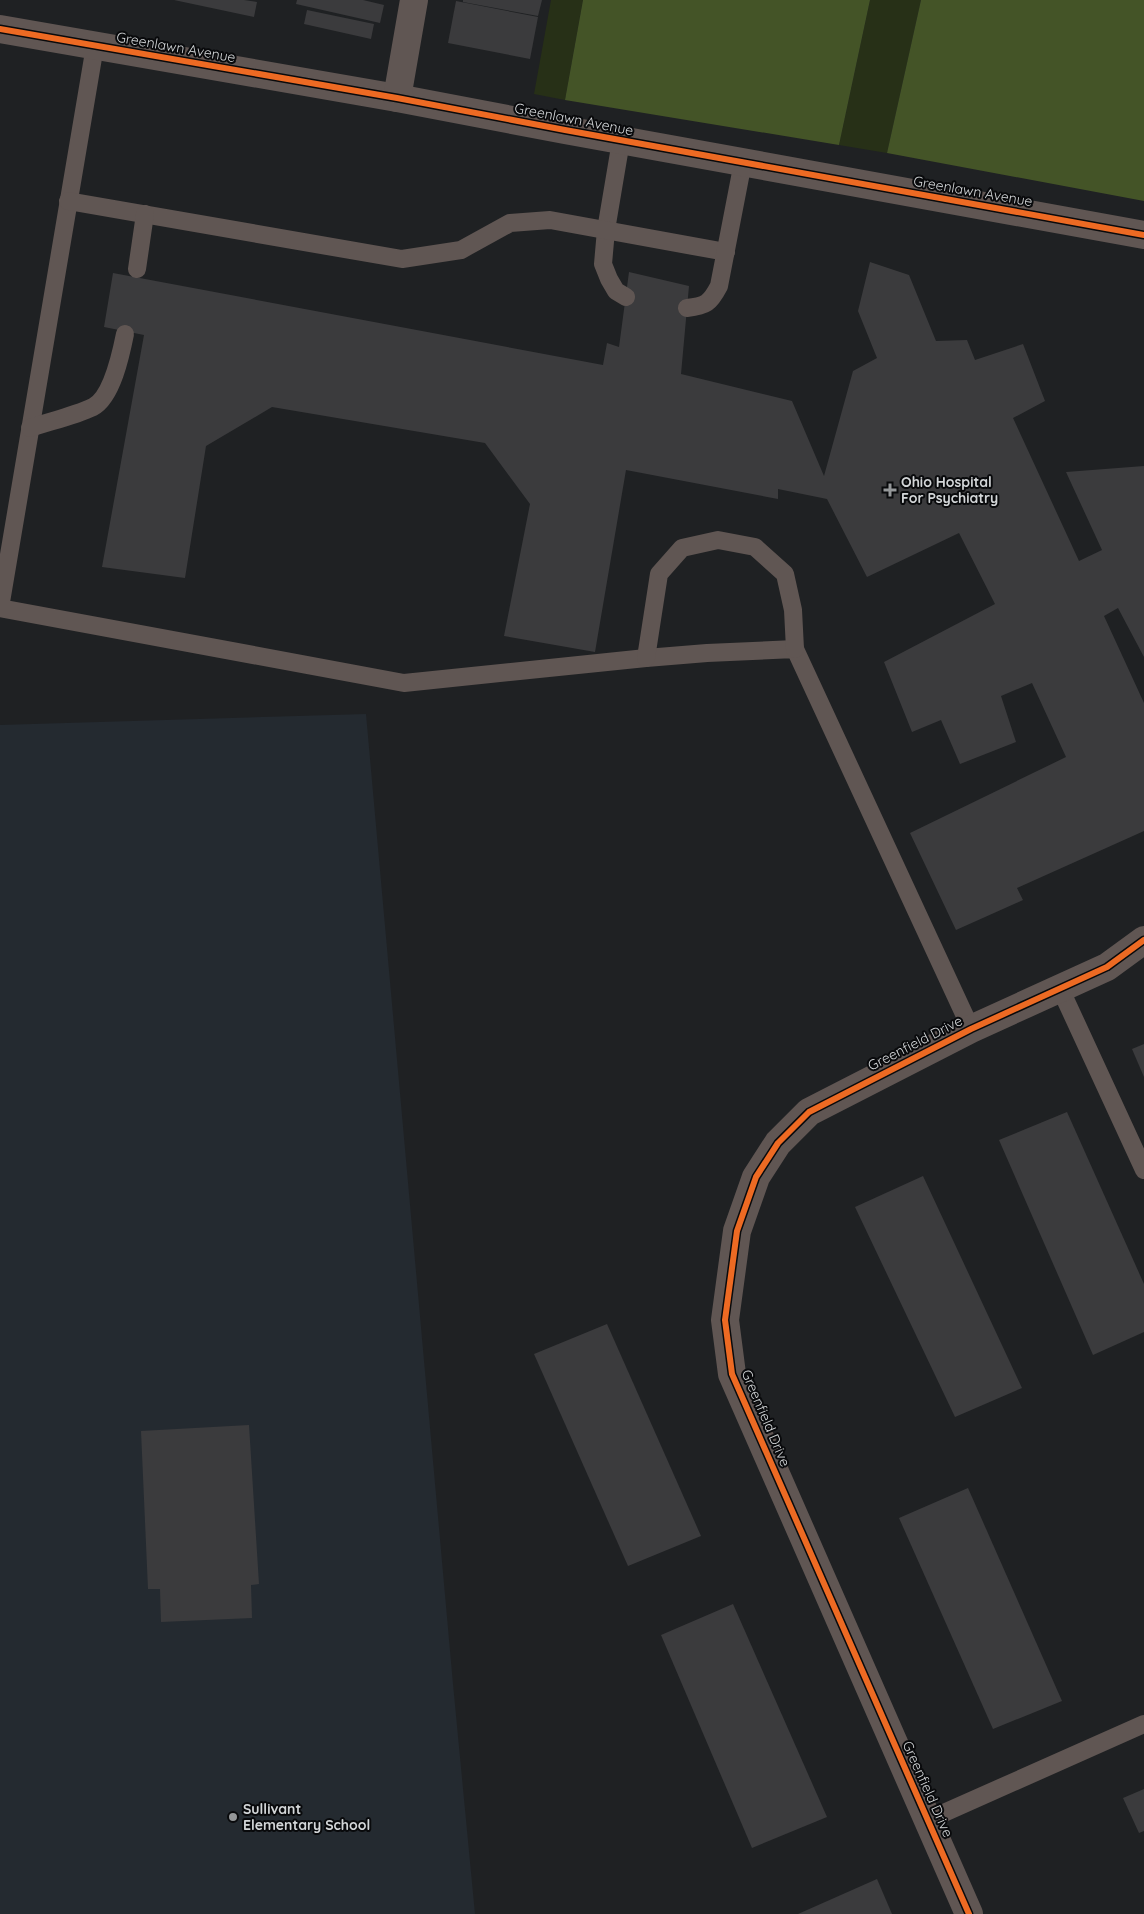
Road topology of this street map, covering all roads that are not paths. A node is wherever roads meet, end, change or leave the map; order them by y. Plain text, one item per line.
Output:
1 (414, 0) edge
2 (0, 29) edge
3 (95, 46) junction
4 (398, 98) junction
5 (621, 140) junction
6 (743, 162) junction
7 (68, 201) junction
8 (145, 214) junction
9 (606, 230) junction
10 (1144, 234) edge
11 (726, 252) junction
12 (137, 269) dead end
13 (626, 297) dead end
14 (687, 308) dead end
15 (125, 334) dead end
16 (30, 428) junction
17 (795, 650) junction
18 (646, 658) junction
19 (1144, 940) edge
20 (1060, 988) junction
21 (971, 1029) junction
22 (1144, 1170) edge
23 (1144, 1724) edge
24 (928, 1820) junction
25 (969, 1914) edge

1 - 4 street
2 - 3 street, Greenlawn Avenue
3 - 4 street, Greenlawn Avenue
3 - 7 lane
4 - 5 street, Greenlawn Avenue
5 - 6 street, Greenlawn Avenue
5 - 9 lane
6 - 10 street, Greenlawn Avenue
6 - 11 lane
7 - 8 lane
7 - 16 lane
8 - 9 lane
8 - 12 lane
9 - 11 lane
9 - 13 lane
11 - 14 lane
15 - 16 lane
16 - 18 lane
17 - 18 lane
17 - 18 lane
17 - 21 lane
19 - 20 street, Greenfield Drive
20 - 21 street, Greenfield Drive
20 - 22 lane
21 - 24 street, Greenfield Drive
23 - 24 lane
24 - 25 street, Greenfield Drive

